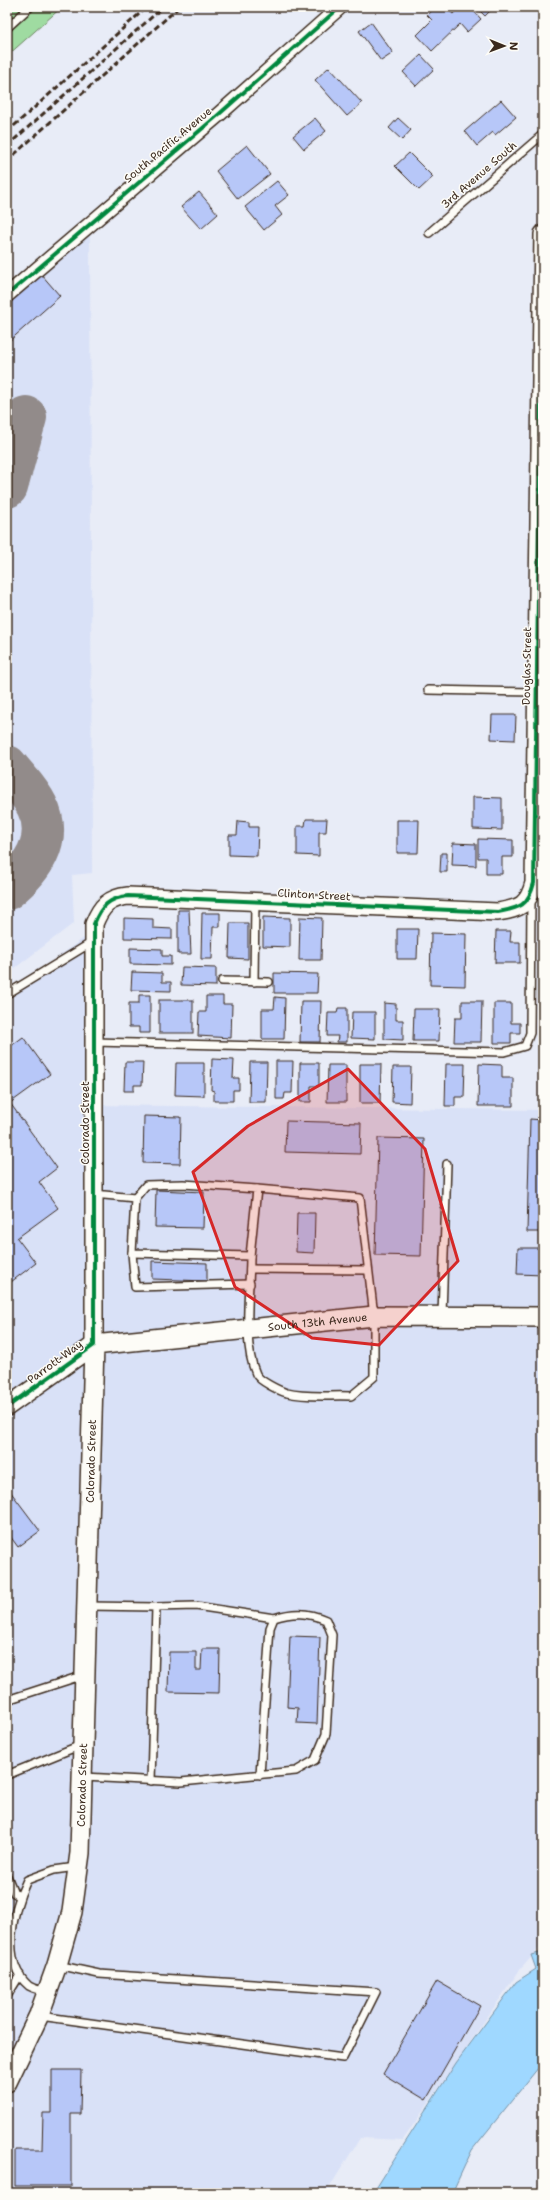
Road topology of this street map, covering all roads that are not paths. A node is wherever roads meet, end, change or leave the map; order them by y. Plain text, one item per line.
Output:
1 (30, 7) edge
2 (340, 7) edge
3 (7, 28) edge
4 (543, 134) edge
5 (429, 233) dead end
6 (543, 234) edge
7 (7, 295) edge
8 (428, 690) dead end
9 (535, 692) junction
10 (527, 900) junction
11 (255, 901) junction
12 (104, 905) joint
13 (94, 940) junction
14 (222, 981) dead end
15 (254, 982) junction
16 (269, 982) dead end
17 (7, 994) edge
18 (94, 1042) junction
19 (448, 1164) dead end
20 (257, 1189) junction
21 (94, 1194) junction
22 (135, 1198) junction
23 (132, 1253) junction
24 (250, 1256) junction
25 (250, 1269) junction
26 (368, 1270) junction
27 (250, 1284) junction
28 (374, 1316) junction
29 (442, 1316) junction
30 (543, 1316) edge
31 (249, 1329) junction
32 (94, 1345) junction
33 (7, 1407) edge
34 (88, 1606) junction
35 (156, 1607) junction
36 (274, 1618) junction
37 (86, 1674) junction
38 (7, 1700) edge
39 (84, 1744) junction
40 (7, 1775) edge
41 (260, 1775) junction
42 (84, 1777) junction
43 (151, 1781) junction
44 (79, 1866) junction
45 (7, 1876) edge
46 (19, 1896) junction
47 (57, 1965) junction
48 (20, 1975) junction
49 (47, 1992) junction
50 (7, 1996) edge
51 (39, 2016) junction
52 (7, 2082) edge

1 - 3 lane
2 - 7 street, South Pacific Avenue
4 - 5 lane, 3rd Avenue South
6 - 9 street, Douglas Street
8 - 9 lane
9 - 10 street, Douglas Street
10 - 11 street, Clinton Street
10 - 18 lane
11 - 12 street, Clinton Street
11 - 15 lane
12 - 13 street, Colorado Street
13 - 17 lane
13 - 18 street, Colorado Street
14 - 15 lane
15 - 16 lane
18 - 21 street, Colorado Street
19 - 29 lane
20 - 22 lane
20 - 24 lane
20 - 26 lane
21 - 22 lane
21 - 32 street, Colorado Street
22 - 23 lane
23 - 24 lane
23 - 27 lane
24 - 25 lane
25 - 26 lane
25 - 27 lane
26 - 28 lane
27 - 31 lane
28 - 29 main road, South 13th Avenue
28 - 31 main road, South 13th Avenue
28 - 31 lane
29 - 30 main road, South 13th Avenue
31 - 32 main road, South 13th Avenue
32 - 33 street, Parrott Way
32 - 34 main road, Colorado Street
34 - 35 lane
34 - 37 main road, Colorado Street
35 - 36 lane
35 - 43 lane
36 - 41 lane
36 - 41 lane
37 - 38 lane
37 - 39 main road, Colorado Street
39 - 40 lane
39 - 42 main road, Colorado Street
41 - 43 lane
42 - 43 lane
42 - 44 main road, Colorado Street
44 - 46 lane
44 - 47 main road, Colorado Street
45 - 46 lane
46 - 48 lane
47 - 49 main road, Colorado Street
47 - 51 lane
48 - 49 lane
48 - 50 lane
49 - 51 main road, Colorado Street
51 - 52 main road, Colorado Street

